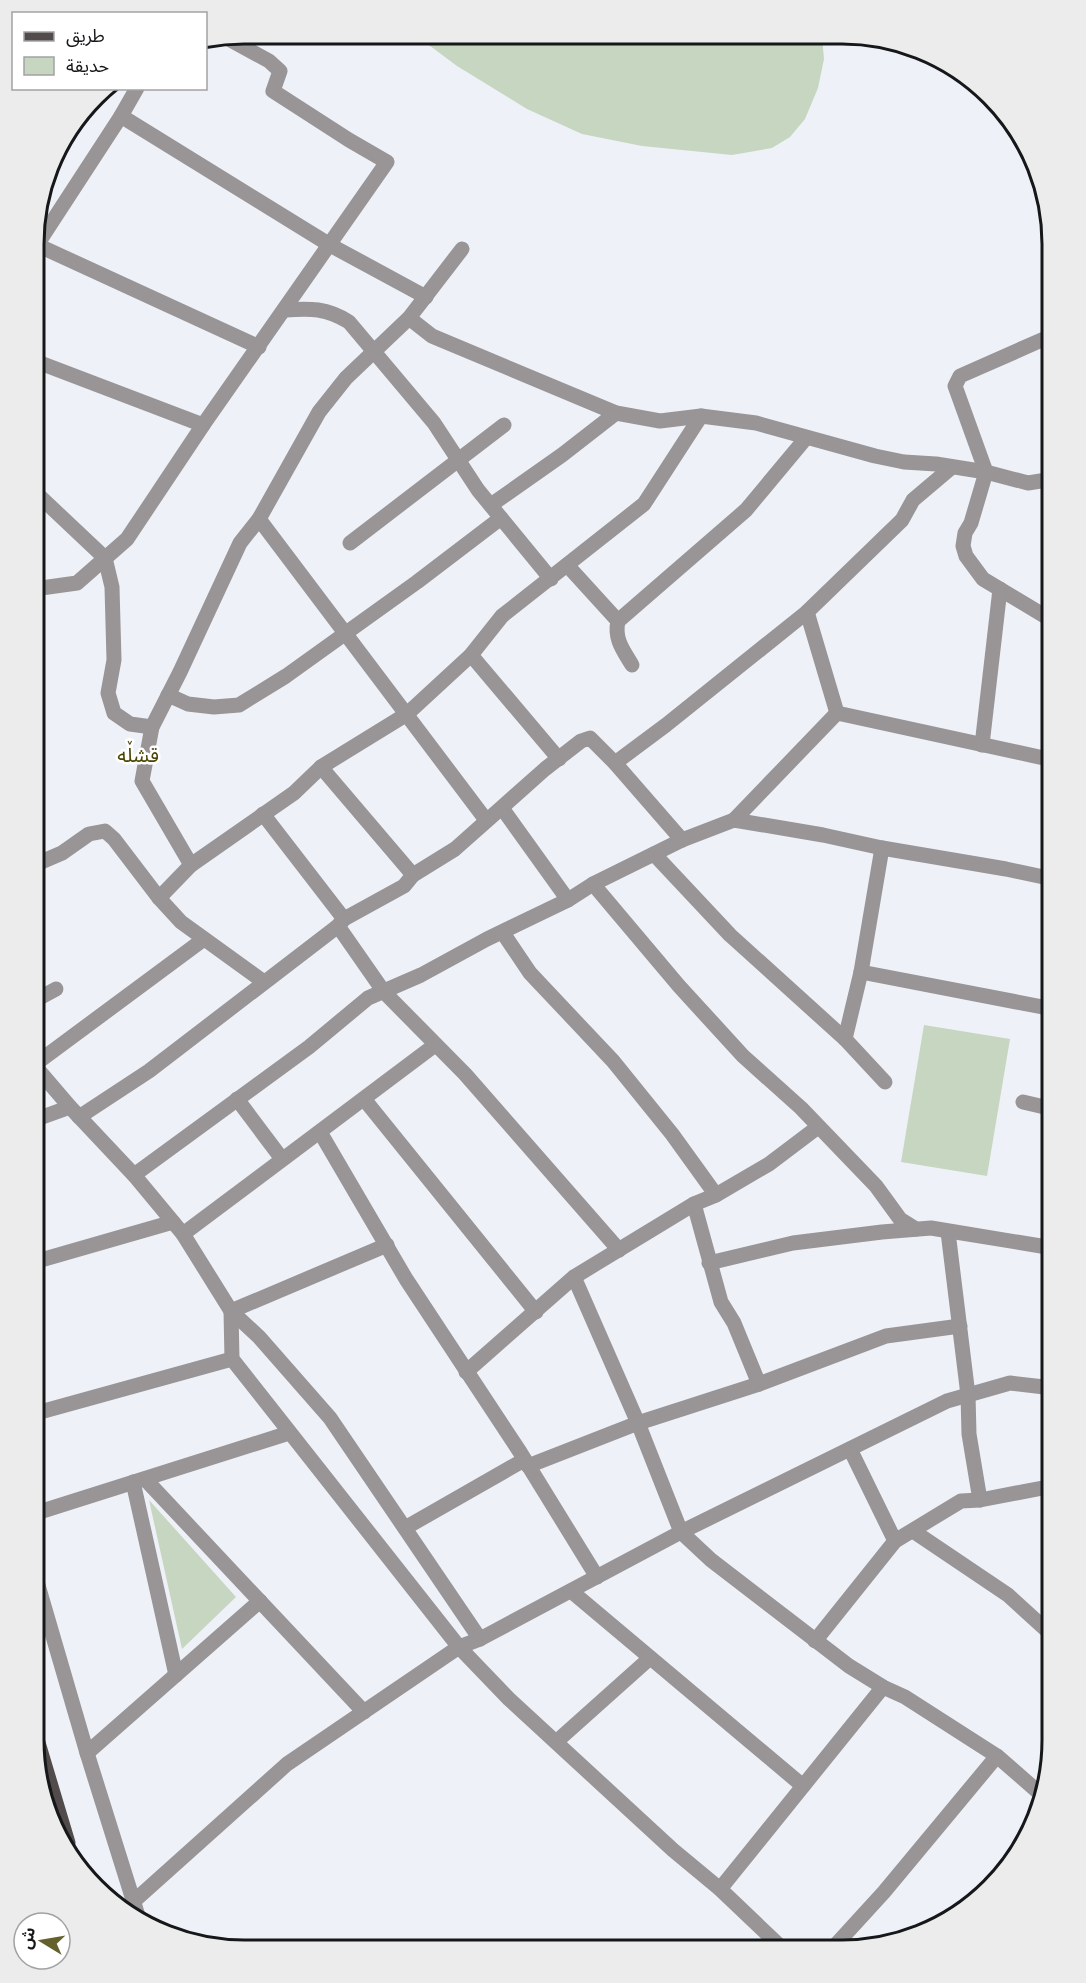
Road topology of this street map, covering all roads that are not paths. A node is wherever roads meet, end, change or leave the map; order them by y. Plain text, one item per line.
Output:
1 (238, 44) edge
2 (136, 90) edge
3 (121, 116) junction
4 (44, 232) edge
5 (330, 245) junction
6 (462, 249) dead end
7 (44, 250) edge
8 (426, 297) junction
9 (285, 310) junction
10 (409, 318) junction
11 (1042, 340) edge
12 (259, 346) junction
13 (374, 351) junction
14 (44, 364) edge
15 (616, 413) junction
16 (701, 416) junction
17 (204, 425) junction
18 (504, 425) dead end
19 (806, 438) junction
20 (459, 460) junction
21 (952, 467) junction
22 (986, 472) junction
23 (1042, 481) edge
24 (44, 500) edge
25 (491, 506) junction
26 (501, 518) junction
27 (259, 519) junction
28 (350, 543) dead end
29 (105, 558) junction
30 (567, 565) junction
31 (551, 579) junction
32 (44, 588) edge
33 (1000, 589) junction
34 (807, 612) junction
35 (1042, 614) edge
36 (618, 621) junction
37 (343, 633) junction
38 (471, 655) junction
39 (632, 665) dead end
40 (168, 695) junction
41 (837, 713) junction
42 (407, 714) junction
43 (152, 727) junction
44 (982, 745) junction
45 (1042, 758) edge
46 (559, 759) junction
47 (615, 763) junction
48 (321, 767) junction
49 (502, 807) junction
50 (263, 814) junction
51 (486, 820) junction
52 (734, 820) junction
53 (682, 840) junction
54 (882, 848) junction
55 (654, 854) junction
56 (44, 861) edge
57 (191, 865) junction
58 (413, 875) junction
59 (1042, 877) edge
60 (593, 884) junction
61 (159, 898) junction
62 (568, 900) junction
63 (341, 923) junction
64 (503, 933) junction
65 (204, 939) junction
66 (861, 972) junction
67 (264, 982) junction
68 (56, 989) dead end
69 (384, 992) junction
70 (44, 996) edge
71 (1042, 1008) edge
72 (845, 1039) junction
73 (435, 1045) junction
74 (44, 1058) edge
75 (44, 1076) edge
76 (885, 1082) dead end
77 (237, 1099) junction
78 (364, 1099) junction
79 (1023, 1102) dead end
80 (1042, 1106) edge
81 (75, 1112) junction
82 (44, 1118) edge
83 (818, 1127) junction
84 (320, 1132) junction
85 (282, 1158) junction
86 (134, 1175) junction
87 (716, 1194) junction
88 (694, 1204) junction
89 (173, 1222) junction
90 (916, 1229) junction
91 (948, 1232) junction
92 (183, 1234) junction
93 (387, 1245) junction
94 (1042, 1246) edge
95 (619, 1250) junction
96 (44, 1259) edge
97 (709, 1263) junction
98 (574, 1277) junction
99 (231, 1311) junction
100 (536, 1312) junction
101 (960, 1326) junction
102 (231, 1359) junction
103 (466, 1372) junction
104 (759, 1384) junction
105 (1042, 1387) edge
106 (968, 1395) junction
107 (44, 1411) edge
108 (638, 1423) junction
109 (289, 1433) junction
110 (850, 1449) junction
111 (526, 1463) junction
112 (139, 1480) junction
113 (1042, 1488) edge
114 (980, 1500) junction
115 (44, 1510) edge
116 (405, 1528) junction
117 (913, 1531) junction
118 (681, 1532) junction
119 (895, 1541) junction
120 (597, 1577) junction
121 (571, 1591) junction
122 (260, 1601) junction
123 (44, 1606) edge
124 (1042, 1626) edge
125 (480, 1639) junction
126 (815, 1641) junction
127 (459, 1647) junction
128 (650, 1658) junction
129 (176, 1675) junction
130 (883, 1687) junction
131 (364, 1712) junction
132 (556, 1743) junction
133 (87, 1754) junction
134 (997, 1756) junction
135 (46, 1768) edge
136 (803, 1786) junction
137 (1036, 1790) edge
138 (62, 1824) edge
139 (720, 1889) junction
140 (134, 1902) junction
141 (136, 1908) edge
142 (774, 1940) edge
143 (839, 1940) edge

1 - 5 street
2 - 3 street
3 - 4 street
3 - 5 street
5 - 8 street
5 - 9 street
6 - 8 street
7 - 12 street
8 - 10 street
9 - 12 street
9 - 13 street
10 - 13 street
10 - 15 street
11 - 22 street
12 - 17 street
13 - 20 street
13 - 27 street
14 - 17 street
15 - 16 street
15 - 25 street
16 - 19 street
16 - 30 street
17 - 29 street
18 - 20 street
19 - 21 street
19 - 36 street
20 - 25 street
20 - 28 street
21 - 22 street
21 - 34 street
22 - 23 street
22 - 33 street
24 - 29 street
25 - 26 street
26 - 31 street
26 - 37 street
27 - 37 street
27 - 40 street
29 - 32 street
29 - 43 street
30 - 31 street
30 - 36 street
31 - 38 street
33 - 35 street
33 - 44 street
34 - 41 street
34 - 47 street
36 - 39 street
37 - 40 street
37 - 42 street
38 - 42 street
38 - 46 street
40 - 43 street
41 - 44 street
41 - 52 street
42 - 48 street
42 - 51 street
43 - 57 street
44 - 45 street
46 - 47 street
46 - 49 street
47 - 53 street
48 - 50 street
48 - 58 street
49 - 51 street
49 - 62 street
50 - 57 street
50 - 63 street
51 - 58 street
52 - 53 street
52 - 54 street
53 - 55 street
54 - 59 street
54 - 66 street
55 - 60 street
55 - 72 street
56 - 61 street
57 - 61 street
58 - 63 street
60 - 62 street
60 - 83 street
61 - 65 street
62 - 64 street
63 - 67 street
63 - 69 street
64 - 69 street
64 - 87 street
65 - 67 street
65 - 74 street
66 - 71 street
66 - 72 street
67 - 81 street
68 - 70 street
69 - 73 street
69 - 77 street
72 - 76 street
73 - 78 street
73 - 95 street
75 - 81 street
77 - 85 street
77 - 86 street
78 - 84 street
78 - 100 street
79 - 80 street
81 - 82 street
81 - 86 street
83 - 87 street
83 - 90 street
84 - 85 street
84 - 93 street
85 - 92 street
86 - 89 street
87 - 88 street
88 - 95 street
88 - 97 street
89 - 92 street
89 - 96 street
90 - 91 street
90 - 97 street
91 - 94 street
91 - 101 street
92 - 99 street
93 - 99 street
93 - 103 street
95 - 98 street
97 - 104 street
98 - 100 street
98 - 108 street
99 - 102 street
99 - 116 street
100 - 103 street
101 - 104 street
101 - 106 street
102 - 107 street
102 - 109 street
103 - 111 street
104 - 108 street
105 - 106 street
106 - 110 street
106 - 114 street
108 - 111 street
108 - 118 street
109 - 112 street
109 - 127 street
110 - 118 street
110 - 119 street
111 - 116 street
111 - 120 street
112 - 115 street
112 - 122 street
112 - 129 street
113 - 114 street
114 - 117 street
116 - 125 street
117 - 119 street
117 - 124 street
118 - 120 street
118 - 126 street
119 - 126 street
120 - 121 street
121 - 125 street
121 - 128 street
122 - 129 street
122 - 131 street
123 - 133 street
125 - 127 street
126 - 130 street
127 - 131 street
127 - 132 street
128 - 132 street
128 - 136 street
129 - 133 street
130 - 134 street
130 - 136 street
131 - 140 street
132 - 139 street
133 - 140 street
134 - 137 street
134 - 143 street
135 - 138 main road
136 - 139 street
139 - 142 street
140 - 141 street

